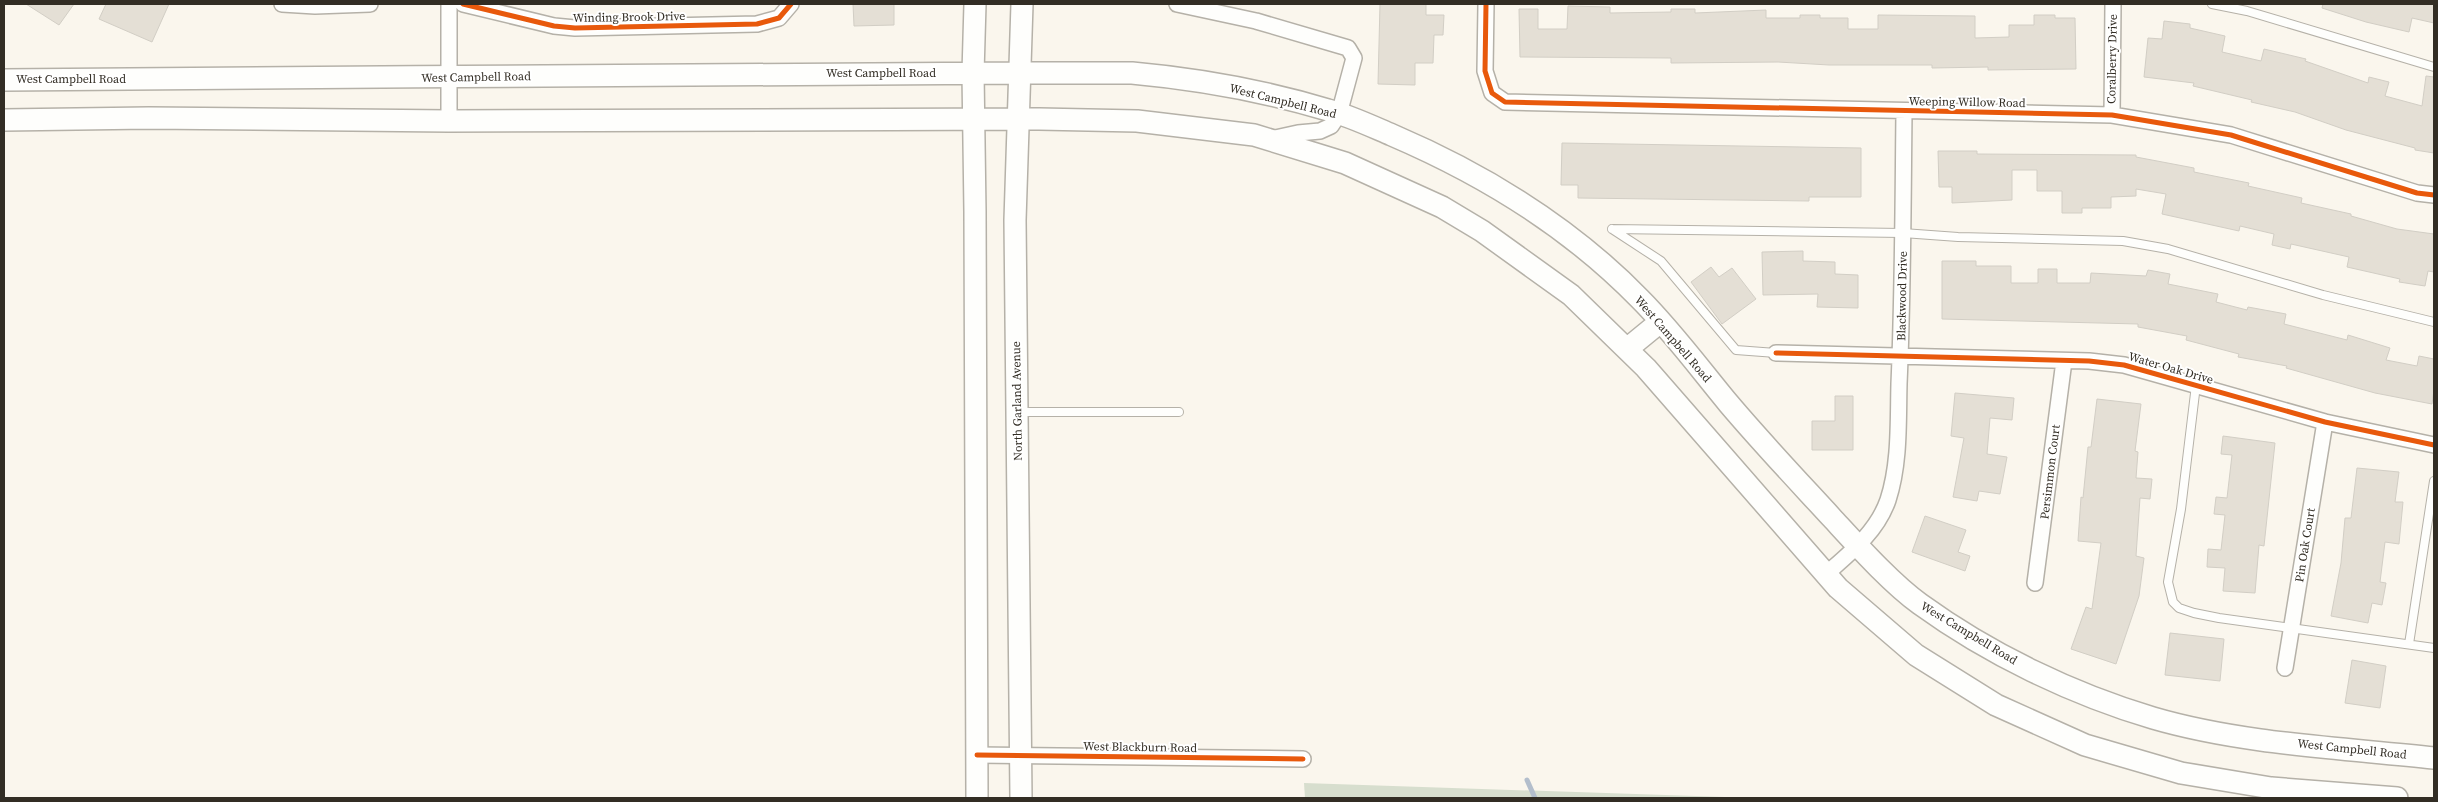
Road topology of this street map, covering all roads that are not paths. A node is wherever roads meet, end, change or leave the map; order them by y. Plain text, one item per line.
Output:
1 (282, 4) edge
2 (370, 4) edge
3 (449, 4) edge
4 (463, 4) edge
5 (792, 4) edge
6 (975, 4) edge
7 (1022, 4) edge
8 (1177, 4) edge
9 (1486, 4) edge
10 (2113, 4) edge
11 (2212, 4) edge
12 (2434, 67) edge
13 (973, 73) junction
14 (1019, 73) junction
15 (449, 77) junction
16 (4, 80) edge
17 (1904, 112) junction
18 (1339, 114) junction
19 (2112, 115) junction
20 (973, 119) junction
21 (1018, 119) junction
22 (4, 120) edge
23 (450, 121) junction
24 (1270, 140) junction
25 (2434, 195) edge
26 (1903, 233) junction
27 (1660, 322) junction
28 (2434, 322) edge
29 (1627, 349) junction
30 (1776, 354) joint
31 (1901, 358) junction
32 (2064, 362) junction
33 (2196, 385) junction
34 (1017, 412) junction
35 (1179, 412) dead end
36 (2325, 422) junction
37 (2434, 445) edge
38 (2434, 481) edge
39 (1858, 546) junction
40 (1825, 574) junction
41 (2035, 583) dead end
42 (2292, 628) junction
43 (2409, 644) junction
44 (2434, 648) edge
45 (2285, 668) dead end
46 (977, 755) junction
47 (1021, 755) junction
48 (2434, 758) edge
49 (1303, 759) dead end
50 (977, 798) edge
51 (1022, 798) edge
52 (2397, 798) edge

1 - 2 street
3 - 15 street
4 - 5 street, Winding Brook Drive
6 - 13 main road
7 - 14 main road, North Garland Avenue
8 - 18 street
9 - 17 street, Weeping Willow Road
10 - 19 street, Coralberry Drive
11 - 12 lane
13 - 14 main road, West Campbell Road
13 - 15 main road, West Campbell Road
13 - 20 main road
14 - 18 main road, West Campbell Road
14 - 21 main road, North Garland Avenue
15 - 16 main road, West Campbell Road
15 - 23 street
17 - 19 street, Weeping Willow Road
17 - 26 street, Blackwood Drive
18 - 24 street
18 - 27 main road, West Campbell Road
19 - 25 street, Weeping Willow Road
20 - 21 main road
20 - 23 main road
20 - 46 main road
21 - 24 main road
21 - 34 main road, North Garland Avenue
22 - 23 main road
24 - 29 main road
26 - 28 lane
26 - 30 lane
26 - 31 street, Blackwood Drive
27 - 29 main road
27 - 39 main road, West Campbell Road
29 - 40 main road
30 - 31 street, Water Oak Drive
31 - 32 street, Water Oak Drive
31 - 39 street, Blackwood Drive
32 - 33 street, Water Oak Drive
32 - 41 street, Persimmon Court
33 - 36 street, Water Oak Drive
33 - 42 lane
34 - 35 lane
34 - 47 main road, North Garland Avenue
36 - 37 street, Water Oak Drive
36 - 42 street, Pin Oak Court
38 - 43 lane
39 - 40 street, Blackwood Drive
39 - 48 main road, West Campbell Road
40 - 52 main road
42 - 43 lane
42 - 45 street, Pin Oak Court
43 - 44 lane
46 - 47 street, West Blackburn Road
46 - 50 main road
47 - 49 street, West Blackburn Road
47 - 51 main road, North Garland Avenue

